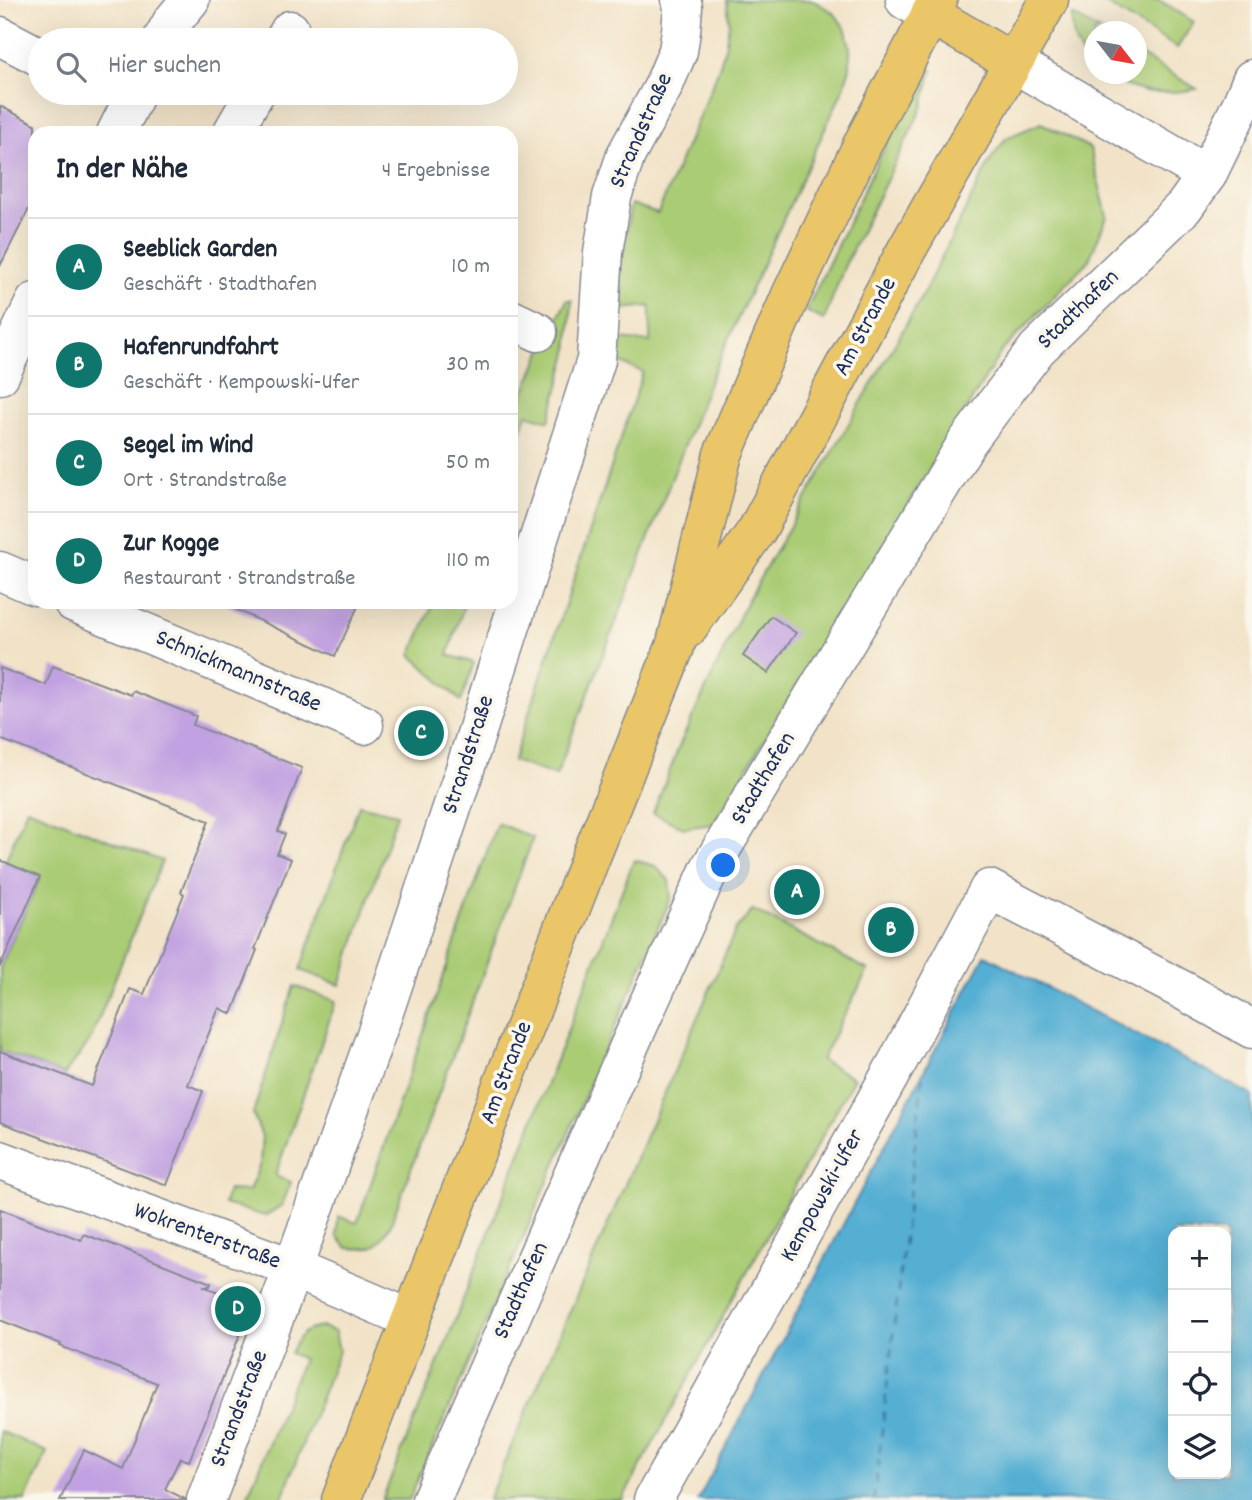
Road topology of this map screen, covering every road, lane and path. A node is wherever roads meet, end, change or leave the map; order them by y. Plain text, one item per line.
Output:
1 (190, 0) edge
2 (681, 0) edge
3 (1049, 0) edge
4 (925, 4) edge
5 (169, 28) edge
6 (0, 36) edge
7 (28, 51) edge
8 (1012, 62) junction
9 (1252, 79) edge
10 (248, 105) edge
11 (236, 126) edge
12 (1207, 175) junction
13 (28, 317) edge
14 (0, 375) edge
15 (0, 571) edge
16 (28, 583) edge
17 (518, 603) edge
18 (90, 609) edge
19 (516, 609) edge
20 (675, 647) junction
21 (364, 725) dead end
22 (1252, 1029) edge
23 (0, 1160) edge
24 (293, 1268) junction
25 (411, 1319) junction
26 (206, 1500) edge
27 (341, 1500) edge
28 (431, 1500) edge
29 (653, 1500) edge

1 - 5 street
2 - 17 street, Strandstraße
3 - 8 main road, Am Strande
4 - 8 main road
4 - 20 main road, Am Strande
6 - 7 street
8 - 12 street
8 - 20 main road, Am Strande
9 - 12 street, Stadthafen
10 - 11 street
12 - 28 street, Stadthafen
13 - 14 street
15 - 16 street
18 - 21 street, Schnickmannstraße
19 - 24 street, Strandstraße
20 - 25 main road, Am Strande
22 - 29 street, Kempowski-Ufer
23 - 24 street, Wokrenterstraße
24 - 25 street, Wokrenterstraße
24 - 26 street, Strandstraße
25 - 27 main road, Am Strande

